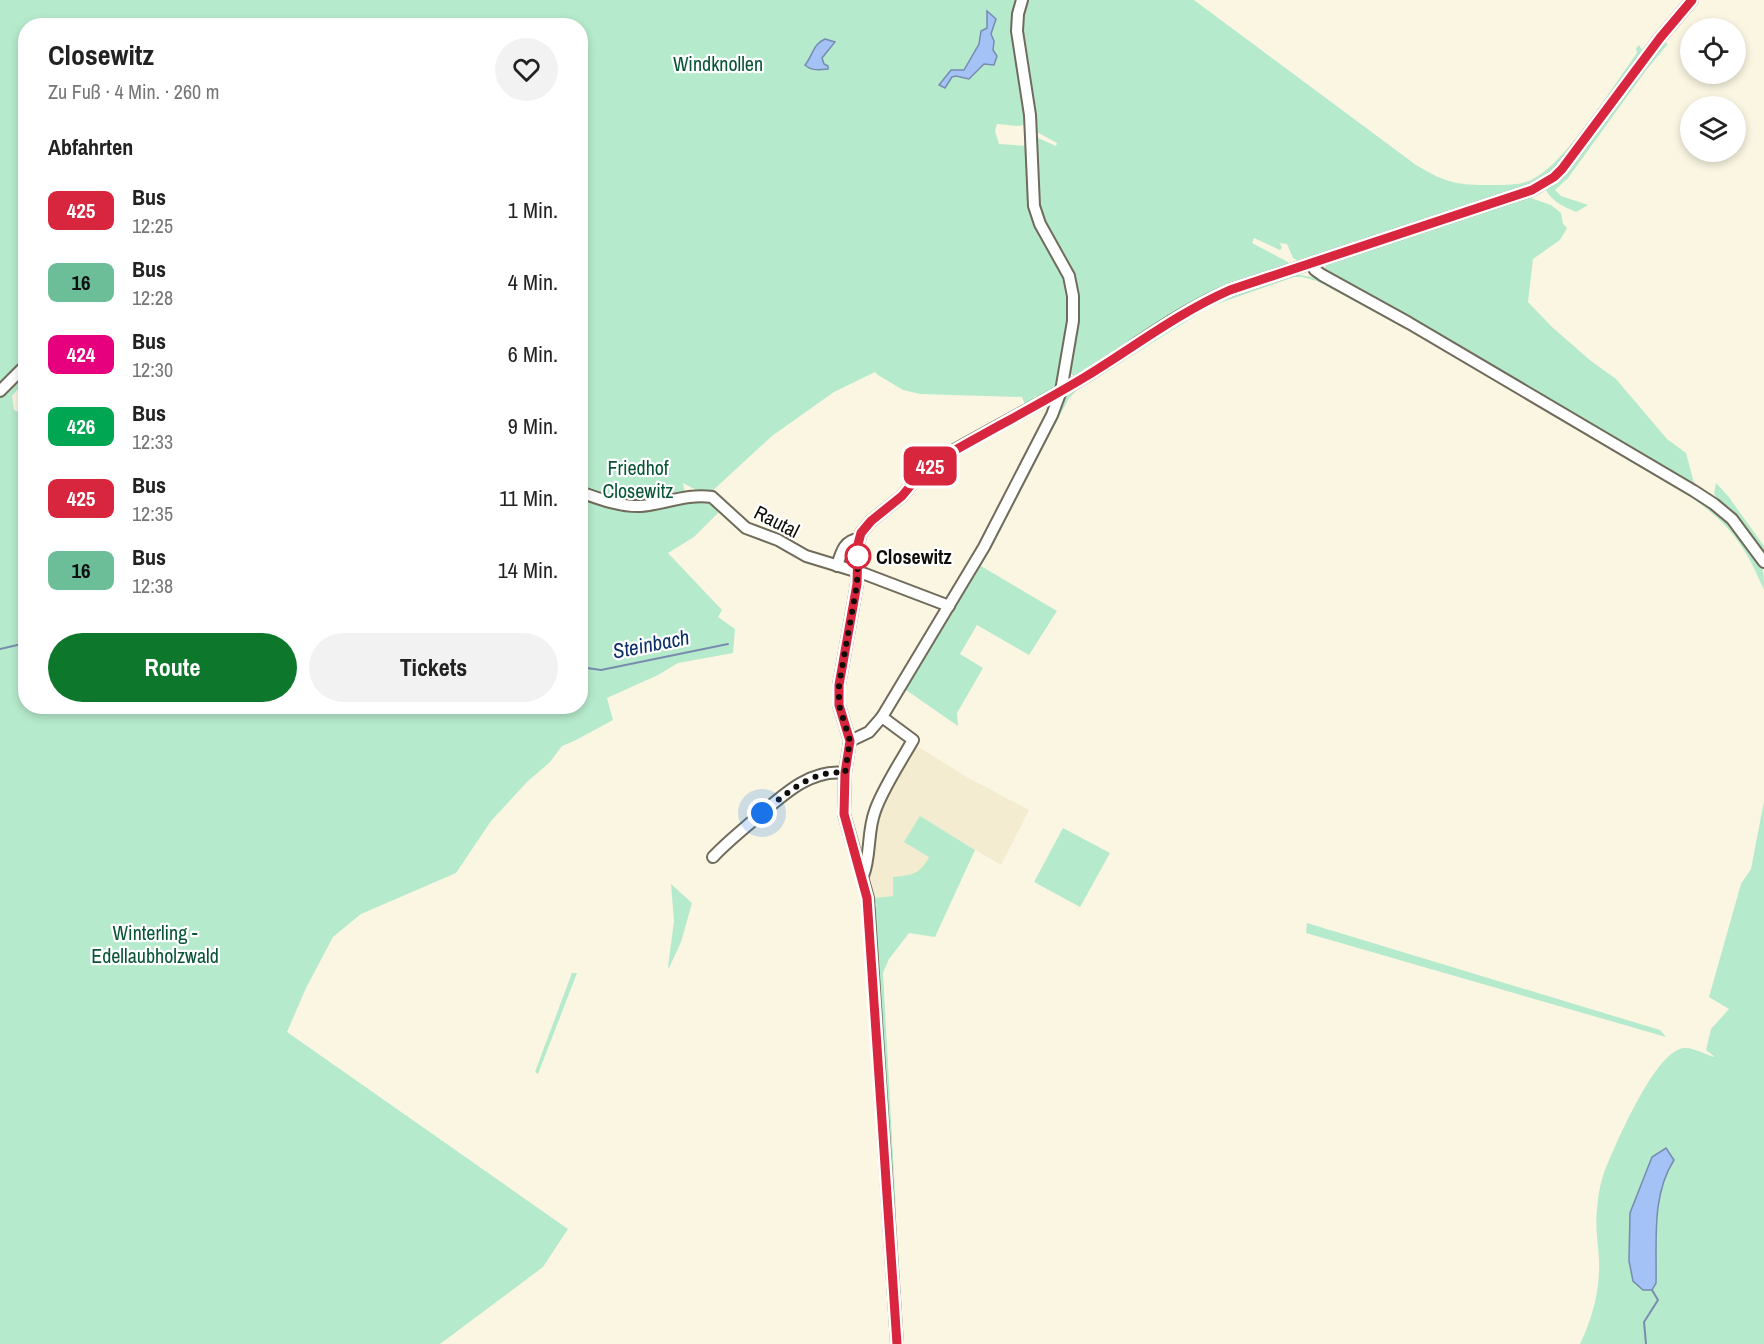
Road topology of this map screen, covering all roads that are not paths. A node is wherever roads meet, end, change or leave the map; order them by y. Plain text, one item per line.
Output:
1 (1022, 0) edge
2 (1692, 0) edge
3 (1311, 264) junction
4 (18, 373) edge
5 (0, 391) edge
6 (1061, 391) junction
7 (588, 495) edge
8 (859, 539) junction
9 (1764, 562) edge
10 (837, 566) junction
11 (858, 572) junction
12 (949, 606) junction
13 (882, 717) junction
14 (850, 741) junction
15 (845, 773) junction
16 (713, 857) dead end
17 (863, 876) junction
18 (897, 1344) edge

1 - 6 street
2 - 3 street
3 - 6 street
3 - 9 street
4 - 5 street
6 - 8 street
6 - 12 street
7 - 10 street, Rautal
8 - 10 street
8 - 11 street
10 - 11 street, Rautal
11 - 12 street, Rautal
11 - 14 street
12 - 13 street
13 - 14 street
13 - 17 street
14 - 15 street
15 - 16 street
15 - 17 street
17 - 18 street

